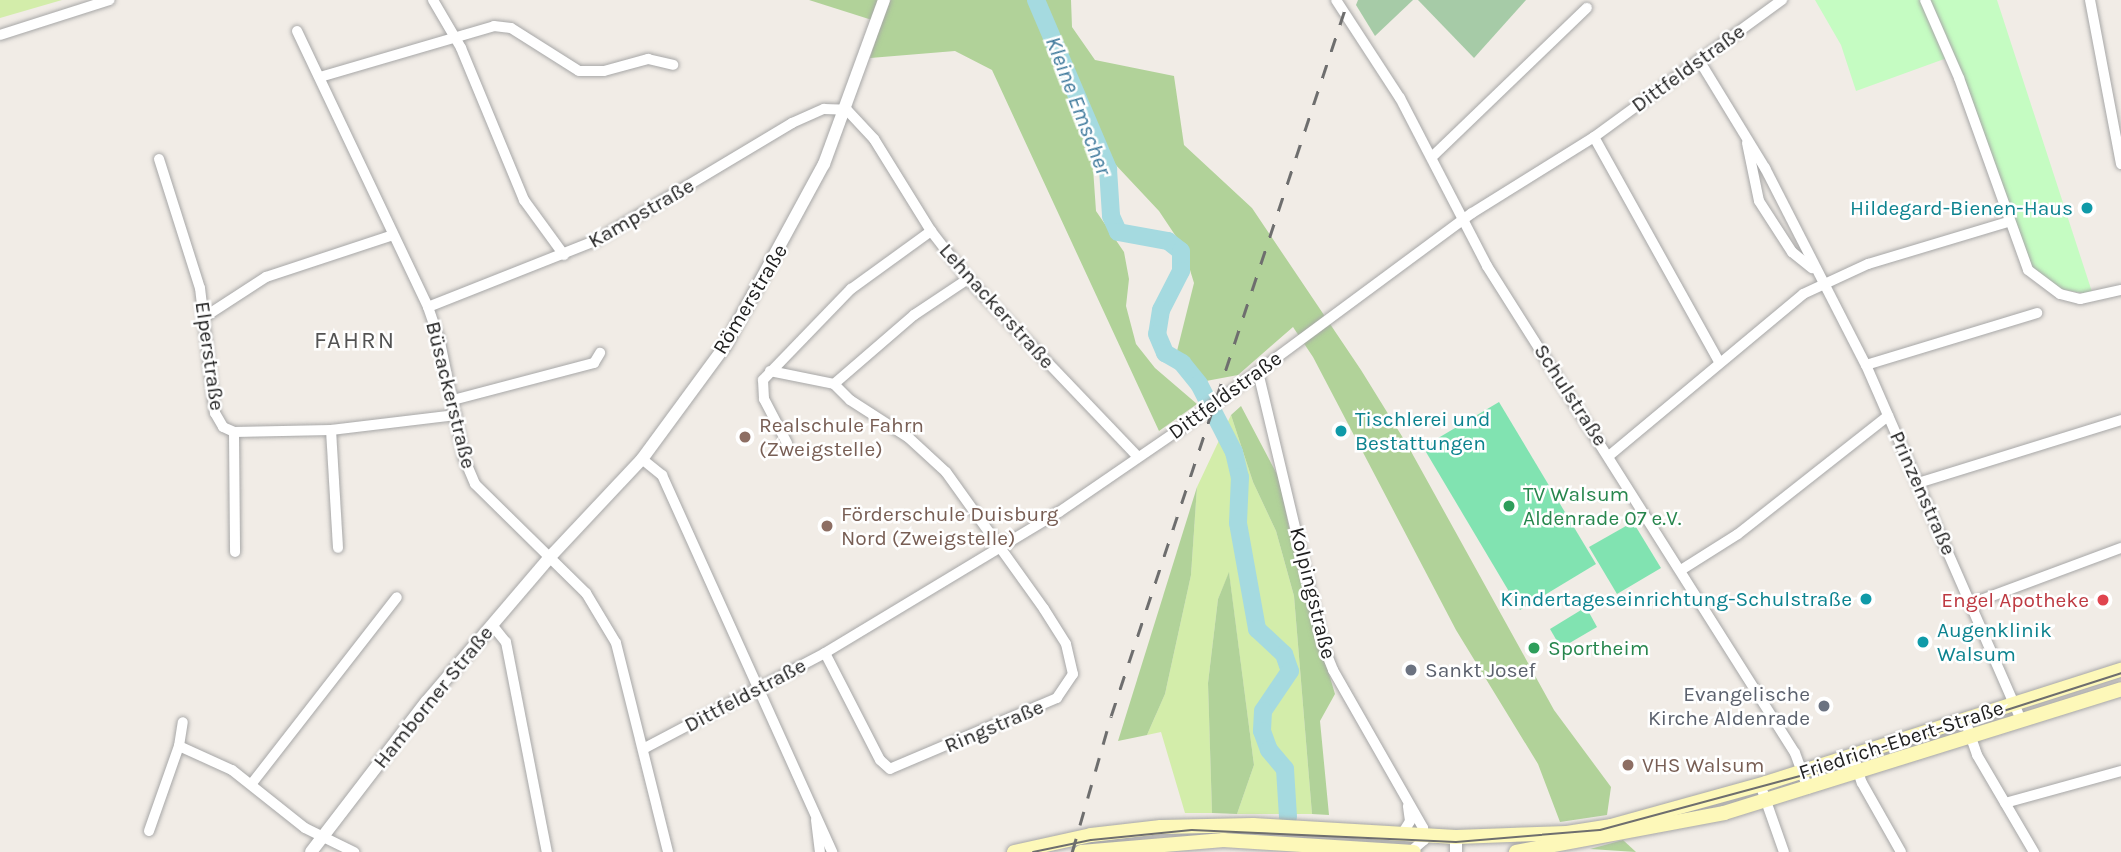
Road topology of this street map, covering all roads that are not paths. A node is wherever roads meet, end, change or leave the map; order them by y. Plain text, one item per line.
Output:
1 (110, 0) edge
2 (433, 0) edge
3 (884, 0) edge
4 (1336, 0) edge
5 (1925, 0) edge
6 (2090, 0) edge
7 (1775, 2) edge
8 (1587, 8) dead end
9 (297, 31) dead end
10 (0, 35) edge
11 (456, 37) junction
12 (1699, 60) junction
13 (673, 65) dead end
14 (320, 77) junction
15 (847, 110) junction
16 (1594, 138) junction
17 (1746, 139) junction
18 (1432, 157) junction
19 (159, 159) dead end
20 (2121, 164) edge
21 (1464, 219) junction
22 (2008, 222) junction
23 (931, 231) junction
24 (393, 235) junction
25 (564, 255) junction
26 (1815, 271) junction
27 (968, 279) junction
28 (1824, 283) junction
29 (2121, 290) edge
30 (428, 307) junction
31 (2037, 313) dead end
32 (206, 316) junction
33 (600, 352) dead end
34 (1719, 362) junction
35 (1866, 365) junction
36 (770, 371) junction
37 (1258, 372) junction
38 (834, 384) junction
39 (453, 400) junction
40 (456, 415) junction
41 (1888, 416) junction
42 (2121, 420) edge
43 (331, 430) junction
44 (234, 432) junction
45 (787, 443) dead end
46 (1610, 454) junction
47 (1138, 457) junction
48 (642, 459) junction
49 (1917, 484) junction
50 (999, 547) junction
51 (338, 548) dead end
52 (2121, 548) edge
53 (235, 552) dead end
54 (549, 558) junction
55 (1681, 570) junction
56 (397, 597) dead end
57 (1973, 603) junction
58 (492, 625) junction
59 (825, 653) junction
60 (2121, 670) edge
61 (759, 688) junction
62 (2121, 689) edge
63 (2016, 704) junction
64 (1965, 720) junction
65 (2021, 720) junction
66 (183, 722) dead end
67 (1970, 736) junction
68 (180, 746) junction
69 (643, 750) junction
70 (1853, 756) junction
71 (1803, 771) junction
72 (2121, 771) edge
73 (1859, 773) junction
74 (253, 782) junction
75 (1760, 784) junction
76 (1808, 789) junction
77 (1406, 799) junction
78 (1765, 802) junction
79 (2005, 803) junction
80 (815, 813) junction
81 (149, 831) dead end
82 (1402, 834) junction
83 (1424, 835) junction
84 (321, 839) junction
85 (1456, 845) edge
86 (311, 852) edge
87 (354, 852) edge
88 (547, 852) edge
89 (668, 852) edge
90 (820, 852) edge
91 (831, 852) edge
92 (1014, 852) edge
93 (1081, 852) edge
94 (1412, 852) edge
95 (1516, 852) edge
96 (1784, 852) edge
97 (1901, 852) edge
98 (2034, 852) edge

1 - 10 street
2 - 11 street
3 - 15 street, Römerstraße
4 - 18 street, Schulstraße
5 - 22 street
6 - 20 street
7 - 12 street, Dittfeldstraße
8 - 18 street
9 - 14 street, Büsackerstraße
11 - 13 street
11 - 14 street
11 - 25 street
12 - 16 street, Dittfeldstraße
12 - 17 street, Prinzenstraße
14 - 24 street, Büsackerstraße
15 - 23 street, Lehnackerstraße
15 - 25 street, Kampstraße
15 - 48 street, Römerstraße
16 - 21 street, Dittfeldstraße
16 - 34 street
17 - 26 street, Prinzenstraße
17 - 26 street, Prinzenstraße
18 - 21 street, Schulstraße
19 - 32 street, Elperstraße
21 - 37 street, Dittfeldstraße
21 - 46 street, Schulstraße
22 - 28 street
22 - 29 street
23 - 27 street, Lehnackerstraße
23 - 36 street
24 - 30 street, Büsackerstraße
24 - 32 street
25 - 30 street, Kampstraße
26 - 28 street, Prinzenstraße
27 - 38 street
27 - 47 street, Lehnackerstraße
28 - 34 street
28 - 35 street, Prinzenstraße
30 - 39 street, Büsackerstraße
31 - 35 street
32 - 44 street, Elperstraße
33 - 39 street
34 - 46 street
35 - 41 street, Prinzenstraße
36 - 38 street
36 - 45 street
37 - 47 street, Dittfeldstraße
37 - 77 street, Kolpingstraße
38 - 50 street
39 - 40 street, Büsackerstraße
40 - 43 street
40 - 54 street, Büsackerstraße
41 - 49 street, Prinzenstraße
41 - 55 street
42 - 49 street
43 - 44 street
43 - 51 street
44 - 53 street, Elperstraße
46 - 55 street, Schulstraße
47 - 50 street, Dittfeldstraße
48 - 54 street, Römerstraße
48 - 61 street
49 - 57 street, Prinzenstraße
50 - 59 street, Dittfeldstraße
50 - 59 street, Ringstraße
52 - 57 street
54 - 58 street, Hamborner Straße
54 - 69 street, Büsackerstraße
55 - 71 street, Schulstraße
56 - 74 street
57 - 63 street, Prinzenstraße
58 - 84 street, Hamborner Straße
58 - 88 street
59 - 61 street, Dittfeldstraße
60 - 63 main road, Friedrich-Ebert-Straße
61 - 69 street, Dittfeldstraße
61 - 80 street
62 - 65 main road, Friedrich-Ebert-Straße
63 - 64 main road, Friedrich-Ebert-Straße
63 - 65 street, Prinzenstraße
64 - 67 street
64 - 70 main road, Friedrich-Ebert-Straße
65 - 67 main road, Friedrich-Ebert-Straße
66 - 68 street
67 - 73 main road, Friedrich-Ebert-Straße
67 - 79 street
68 - 74 street
68 - 81 street
69 - 89 street, Büsackerstraße
70 - 71 main road, Friedrich-Ebert-Straße
70 - 73 street
71 - 75 main road, Friedrich-Ebert-Straße
71 - 76 street, Schulstraße
72 - 79 street
73 - 76 main road, Friedrich-Ebert-Straße
73 - 97 street
74 - 84 street
75 - 78 street
75 - 85 main road, Friedrich-Ebert-Straße
76 - 78 main road, Friedrich-Ebert-Straße
77 - 82 street
77 - 83 street, Kolpingstraße
78 - 95 main road, Friedrich-Ebert-Straße
78 - 96 street
79 - 98 street
80 - 90 street
80 - 91 street
82 - 83 main road, Friedrich-Ebert-Straße
82 - 92 main road, Friedrich-Ebert-Straße
83 - 85 main road, Friedrich-Ebert-Straße
83 - 94 street
84 - 86 street, Hamborner Straße
84 - 87 street
93 - 94 main road

